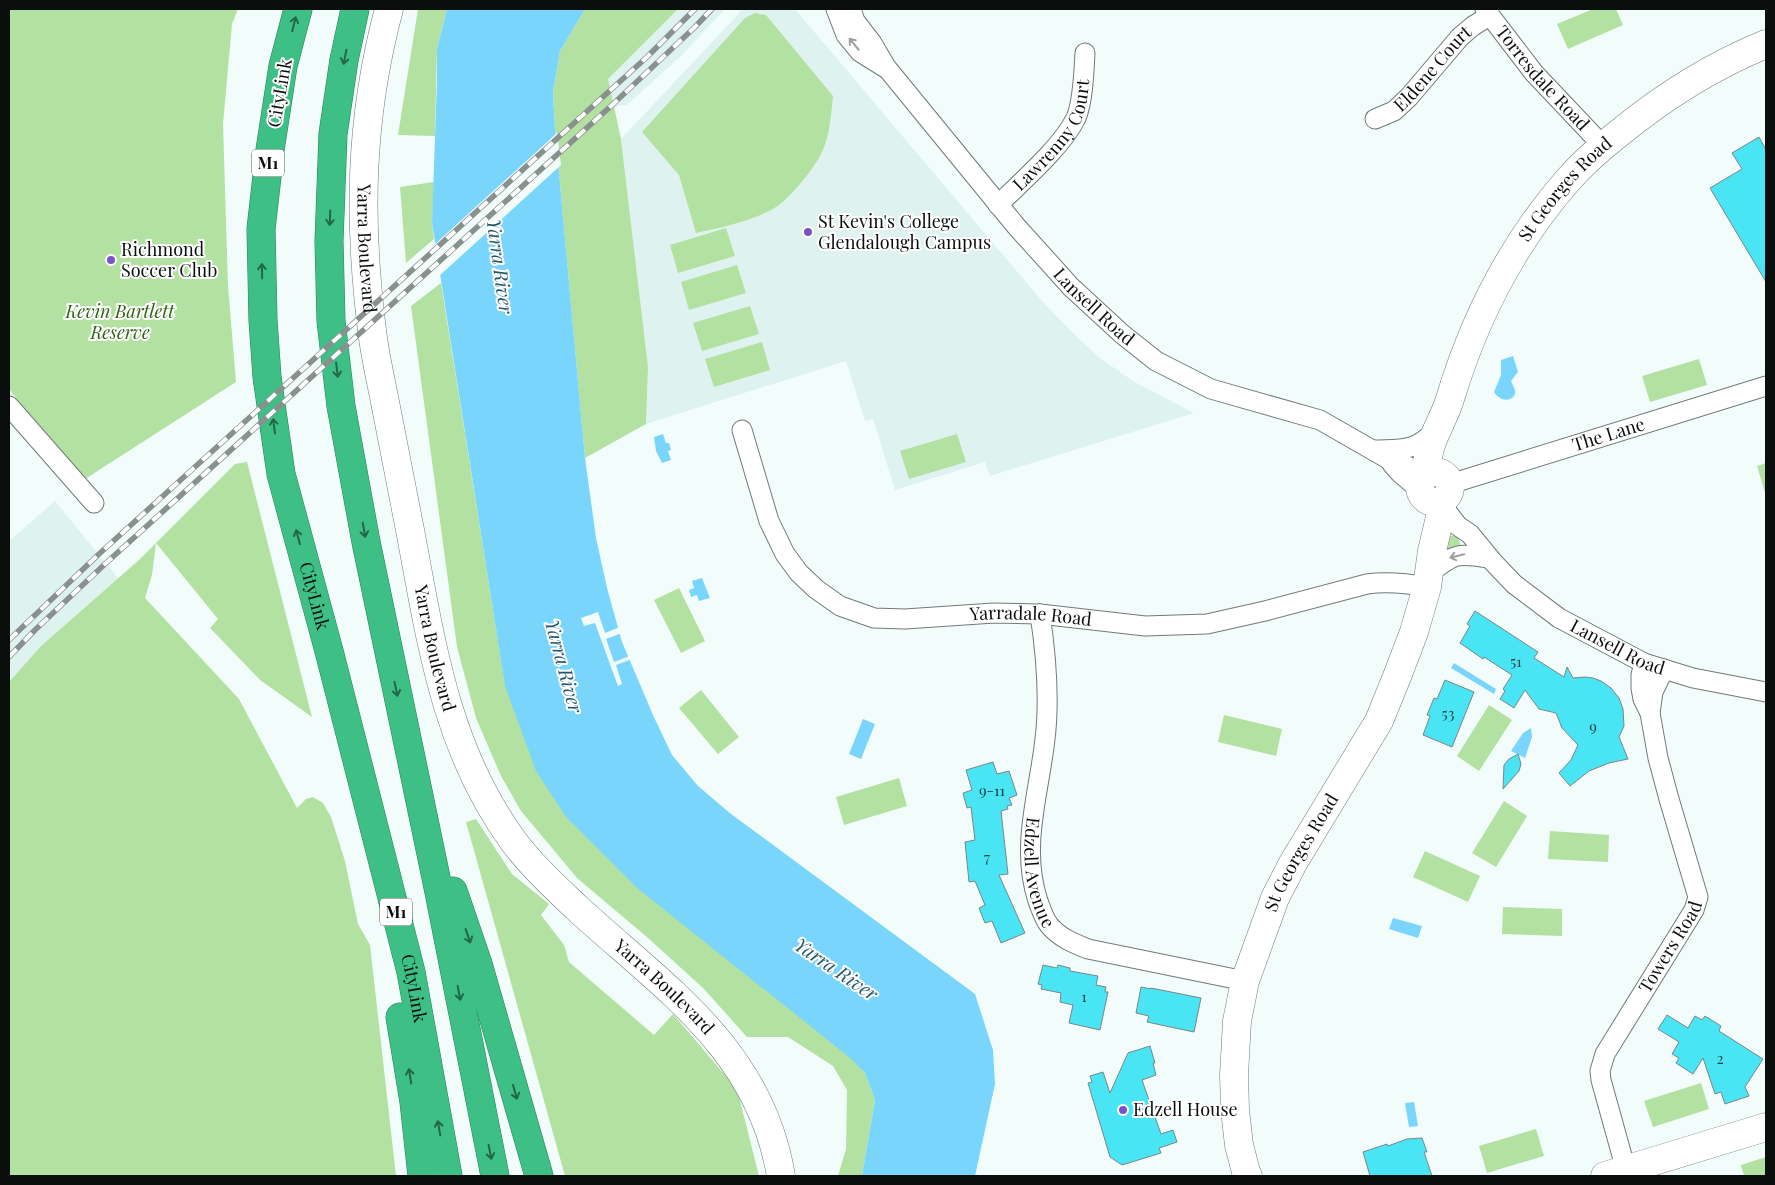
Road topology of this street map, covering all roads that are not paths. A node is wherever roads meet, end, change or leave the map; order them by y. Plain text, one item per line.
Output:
1 (298, 9) edge
2 (355, 9) edge
3 (390, 9) edge
4 (836, 9) edge
5 (851, 9) edge
6 (1487, 12) edge
7 (1766, 44) edge
8 (1085, 53) dead end
9 (886, 67) junction
10 (1375, 119) dead end
11 (1603, 146) junction
12 (998, 205) junction
13 (1766, 386) edge
14 (9, 406) edge
15 (1441, 420) junction
16 (742, 430) dead end
17 (1381, 454) junction
18 (1436, 488) junction
19 (94, 502) dead end
20 (1489, 558) junction
21 (1430, 571) junction
22 (1040, 614) junction
23 (329, 651) junction
24 (1644, 663) junction
25 (1664, 669) junction
26 (1766, 692) edge
27 (1650, 713) junction
28 (414, 774) junction
29 (1245, 981) junction
30 (1766, 1127) edge
31 (1616, 1173) edge
32 (1247, 1175) edge
33 (422, 1176) edge
34 (448, 1176) edge
35 (495, 1176) edge
36 (539, 1176) edge
37 (781, 1176) edge

23 -> 1 highway, CityLink / M1
2 -> 28 highway
3 - 37 street, Yarra Boulevard
9 -> 4 street, Lansell Road
5 - 9 street, Lansell Road
6 - 10 street, Eldene Court
6 - 11 street, Torresdale Road
7 - 11 street, St Georges Road
8 - 12 street, Lawrenny Court
9 - 12 street, Lansell Road
11 - 15 street, St Georges Road
12 - 17 street, Lansell Road
13 - 18 street, The Lane
14 - 19 street
15 - 17 street
15 - 18 street, St Georges Road
16 - 22 street, Yarradale Road
17 - 18 street, Lansell Road
18 - 20 street, Lansell Road
18 - 21 street, St Georges Road
20 -> 21 street
20 - 24 street, Lansell Road
21 - 22 street, Yarradale Road
21 - 29 street, St Georges Road
22 - 29 street, Edzell Avenue
33 -> 23 highway
34 -> 23 highway, CityLink / M1
24 - 25 street, Lansell Road
24 - 27 street, Towers Road
25 - 26 street, Lansell Road
25 - 27 street, Towers Road
27 - 31 street, Towers Road
28 -> 35 highway
28 -> 36 highway
29 - 32 street, St Georges Road
30 - 31 street

